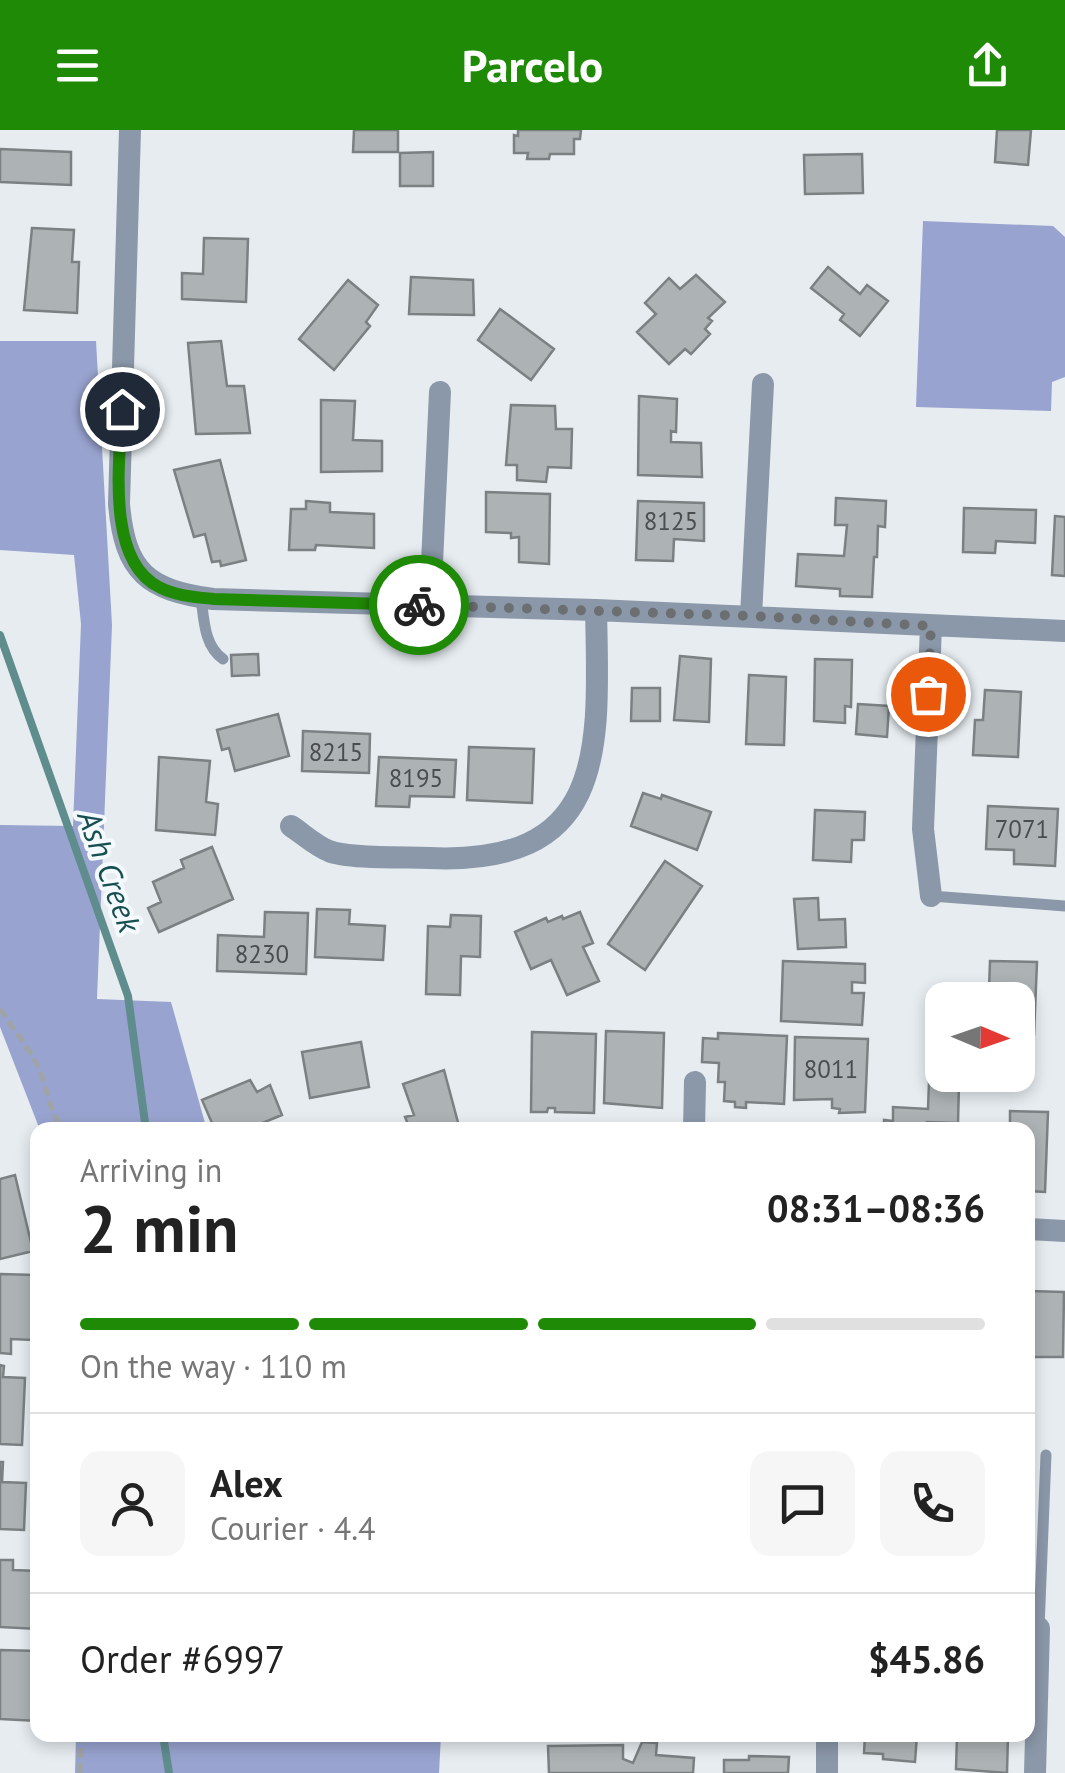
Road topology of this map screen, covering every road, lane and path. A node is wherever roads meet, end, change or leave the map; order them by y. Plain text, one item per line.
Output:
1 (130, 130) edge
2 (763, 384) dead end
3 (440, 392) dead end
4 (202, 598) junction
5 (430, 605) junction
6 (596, 610) junction
7 (751, 616) junction
8 (931, 626) junction
9 (1065, 631) edge
10 (223, 659) dead end
11 (291, 826) dead end
12 (931, 896) joint
13 (1065, 906) edge
14 (0, 1009) edge
15 (695, 1082) dead end
16 (58, 1122) edge
17 (694, 1122) edge
18 (1035, 1230) edge
19 (1065, 1231) edge
20 (1046, 1455) dead end
21 (1039, 1628) joint
22 (81, 1742) edge
23 (827, 1742) edge
24 (80, 1773) edge
25 (827, 1773) edge
26 (1035, 1773) edge

1 - 4 street
2 - 7 street
3 - 5 street
4 - 5 street
4 - 10 lane
5 - 6 street
6 - 7 street
6 - 11 street
7 - 8 street
8 - 9 street
8 - 12 street
12 - 13 lane
14 - 16 path
15 - 17 street
18 - 19 street
20 - 21 lane
21 - 26 street
22 - 24 path
23 - 25 street

